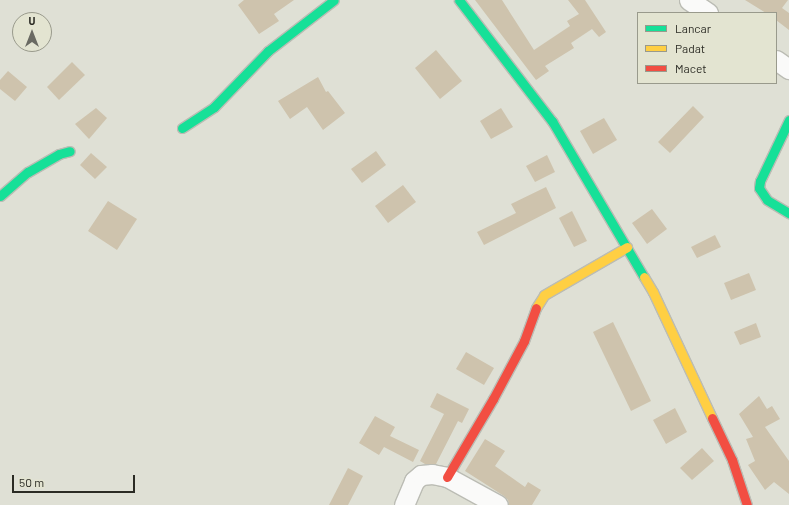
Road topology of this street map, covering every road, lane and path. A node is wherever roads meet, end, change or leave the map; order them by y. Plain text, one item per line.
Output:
1 (334, 0) edge
2 (459, 0) edge
3 (689, 0) edge
4 (707, 12) edge
5 (777, 61) edge
6 (789, 69) edge
7 (789, 120) edge
8 (182, 128) dead end
9 (70, 150) dead end
10 (0, 196) edge
11 (789, 213) edge
12 (627, 247) junction
13 (447, 477) junction
14 (404, 505) edge
15 (498, 505) edge
16 (747, 505) edge

1 - 8 street
2 - 12 street
3 - 4 street
5 - 6 street
7 - 11 street
9 - 10 street
12 - 13 street
12 - 16 street
13 - 14 street
13 - 15 street

